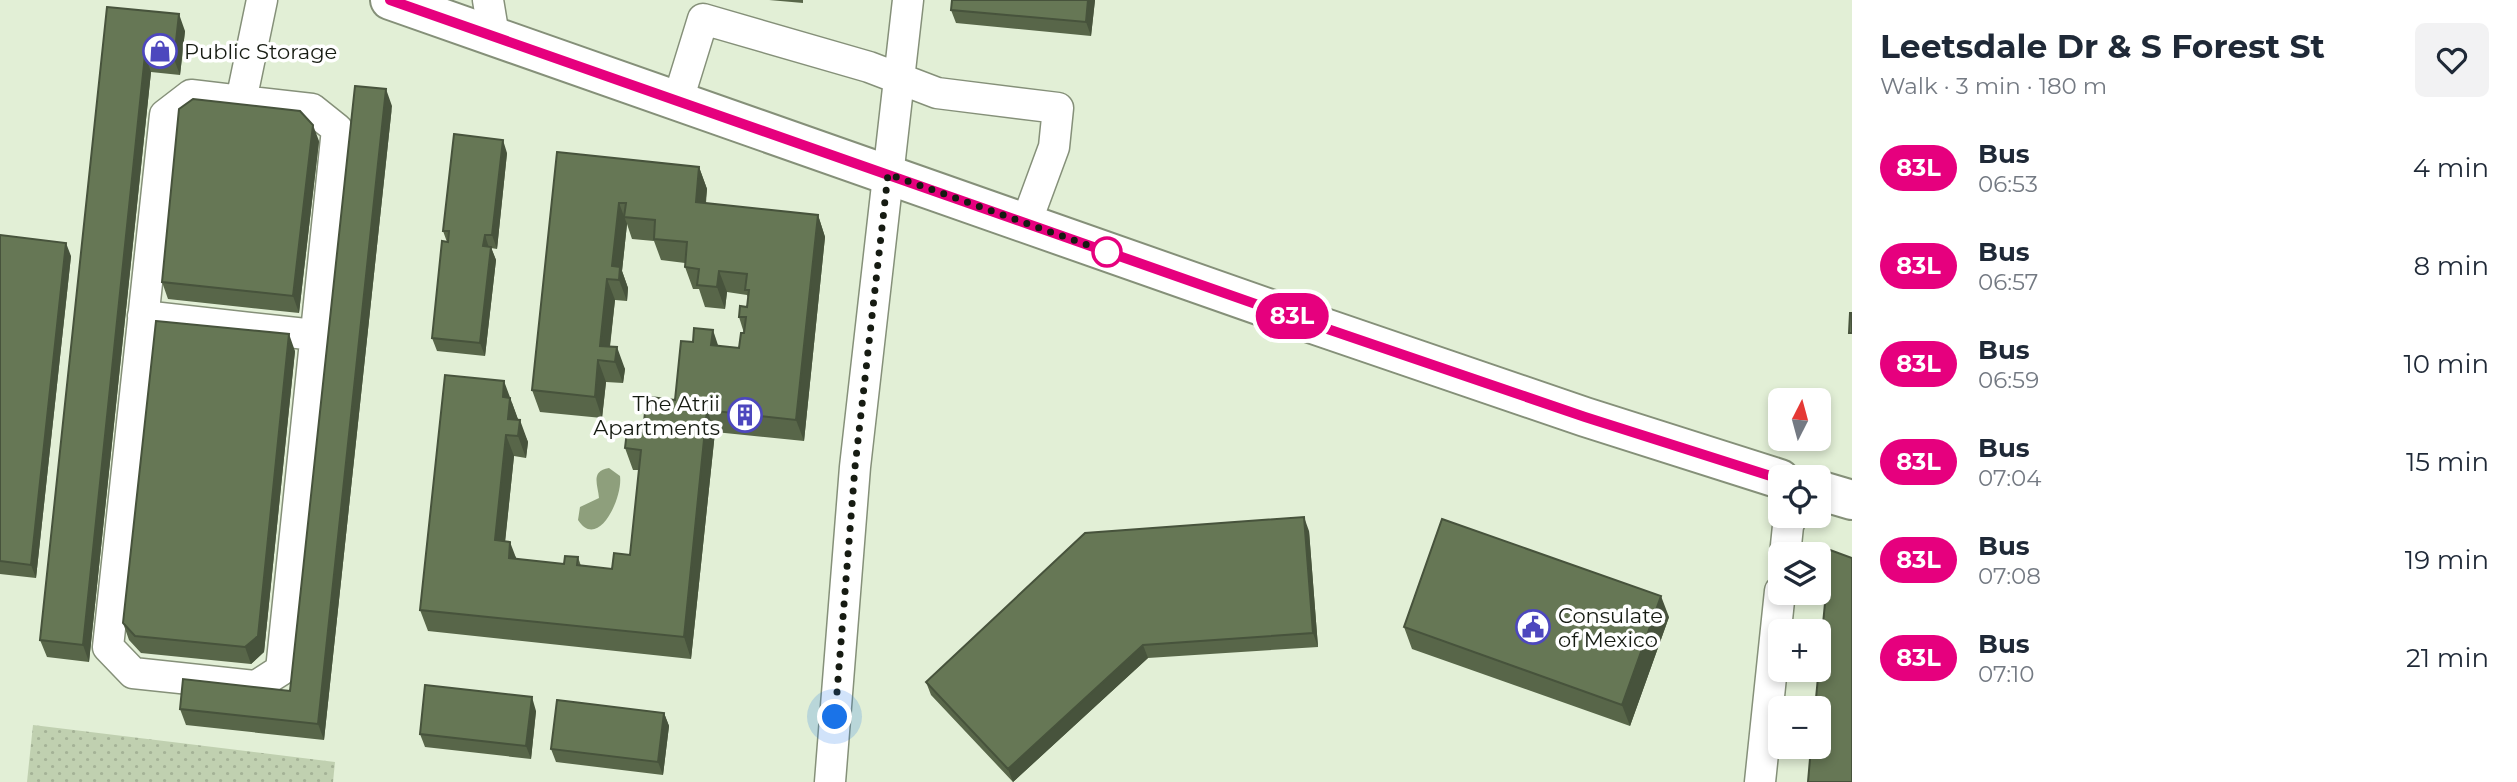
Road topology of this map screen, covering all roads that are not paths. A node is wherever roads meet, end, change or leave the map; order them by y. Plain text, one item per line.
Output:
1 (262, 0) edge
2 (390, 0) edge
3 (908, 0) edge
4 (491, 18) edge
5 (899, 79) junction
6 (678, 100) junction
7 (241, 101) junction
8 (888, 174) junction
9 (1026, 223) junction
10 (143, 316) junction
11 (315, 334) junction
12 (1768, 475) edge
13 (1831, 494) edge
14 (1852, 500) edge
15 (1778, 605) edge
16 (830, 782) edge
17 (1759, 782) edge

1 - 7 street
2 - 4 main road
3 - 5 street
4 - 6 main road
5 - 6 street
5 - 8 street
5 - 9 street
6 - 8 main road
7 - 10 street
7 - 11 street
8 - 9 main road
8 - 16 street
9 - 12 main road
10 - 11 street
10 - 11 street
13 - 14 main road
15 - 17 street

